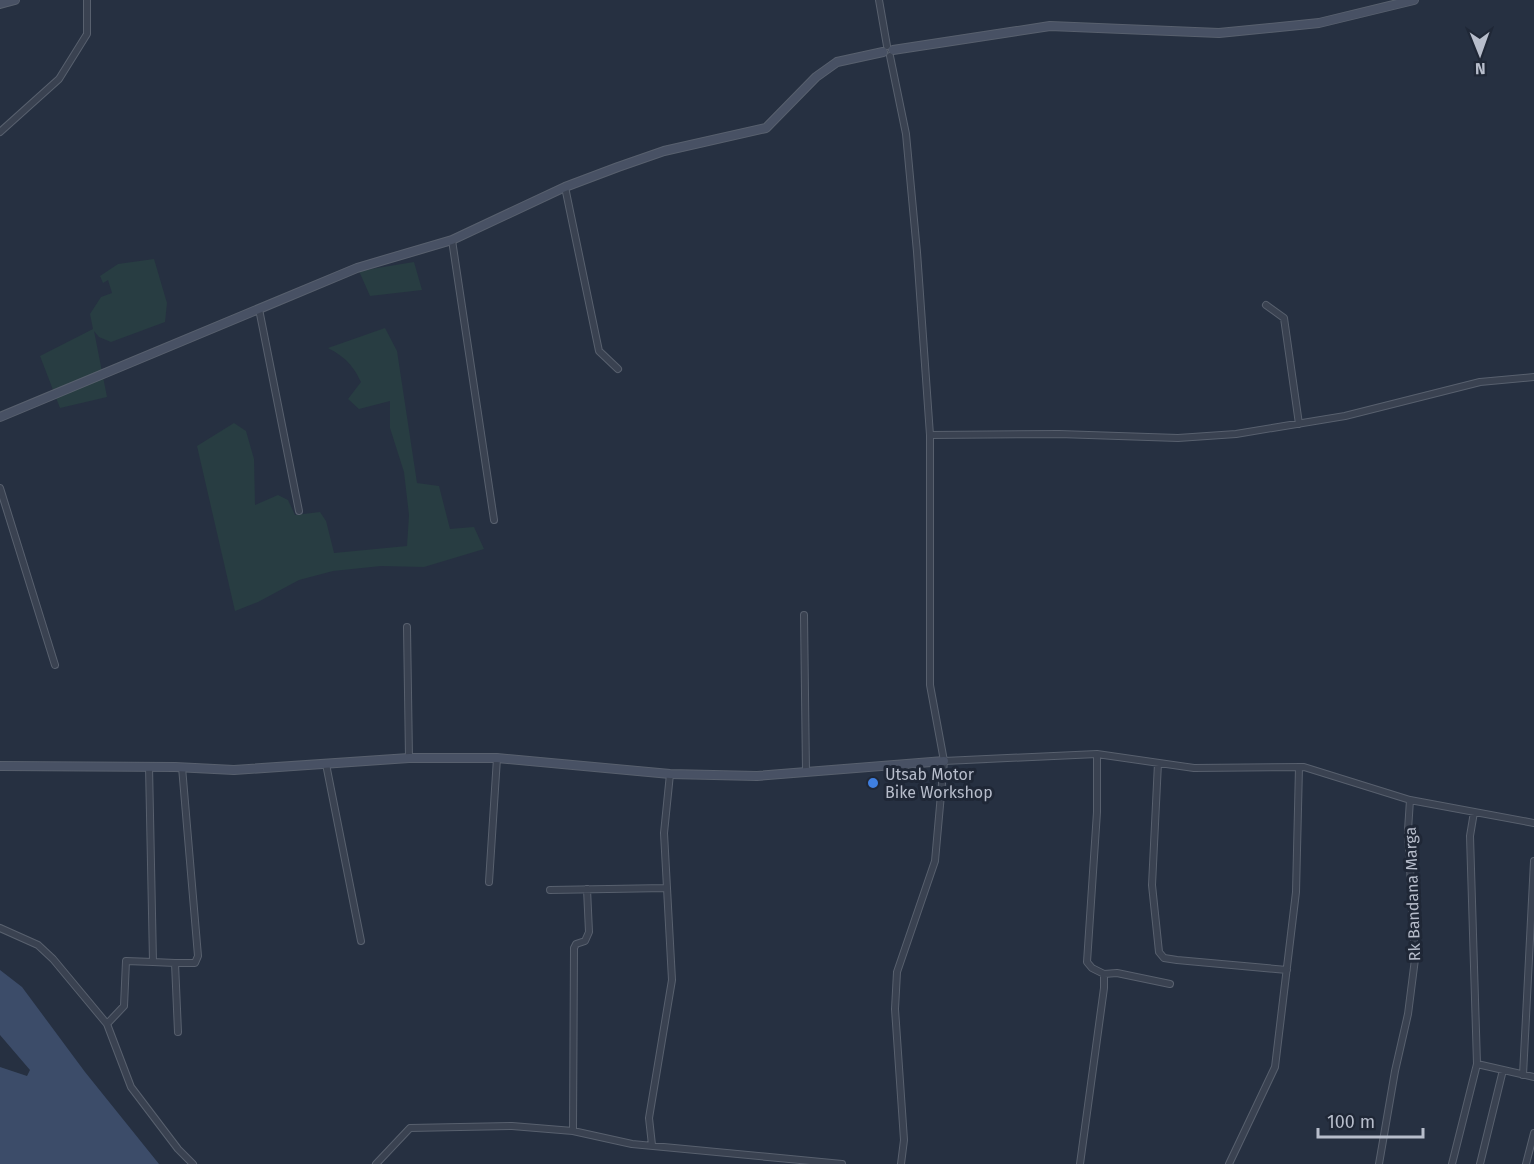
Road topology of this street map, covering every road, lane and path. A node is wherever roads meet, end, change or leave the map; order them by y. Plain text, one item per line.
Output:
1 (15, 0) edge
2 (87, 0) edge
3 (879, 0) edge
4 (1413, 0) edge
5 (0, 4) edge
6 (889, 51) junction
7 (0, 132) edge
8 (565, 187) junction
9 (452, 240) junction
10 (1266, 305) dead end
11 (259, 309) junction
12 (618, 369) dead end
13 (1534, 376) edge
14 (0, 417) edge
15 (1299, 424) junction
16 (930, 435) junction
17 (0, 488) edge
18 (298, 511) dead end
19 (494, 520) dead end
20 (804, 615) dead end
21 (407, 627) dead end
22 (55, 665) dead end
23 (1097, 754) junction
24 (410, 758) junction
25 (497, 758) junction
26 (944, 760) junction
27 (1158, 763) junction
28 (326, 764) junction
29 (0, 765) edge
30 (149, 766) junction
31 (182, 767) junction
32 (1299, 767) junction
33 (806, 772) junction
34 (670, 774) junction
35 (1410, 800) junction
36 (1474, 812) junction
37 (1534, 823) edge
38 (1534, 861) edge
39 (489, 882) dead end
40 (666, 888) junction
41 (587, 889) junction
42 (550, 890) dead end
43 (0, 928) edge
44 (361, 940) dead end
45 (153, 962) junction
46 (175, 963) junction
47 (1287, 970) junction
48 (1104, 974) junction
49 (1170, 984) dead end
50 (107, 1024) junction
51 (178, 1032) dead end
52 (1477, 1064) junction
53 (1503, 1070) junction
54 (1523, 1075) junction
55 (1534, 1077) edge
56 (573, 1131) junction
57 (1534, 1133) edge
58 (652, 1145) junction
59 (193, 1164) edge
60 (376, 1164) edge
61 (842, 1164) edge
62 (901, 1164) edge
63 (1080, 1164) edge
64 (1229, 1164) edge
65 (1379, 1164) edge
66 (1452, 1164) edge
67 (1479, 1164) edge
68 (1526, 1164) edge

1 - 5 street
2 - 7 street
3 - 6 street
4 - 6 street
6 - 8 street
6 - 16 street
8 - 9 street
8 - 12 street
9 - 11 street
9 - 19 street
10 - 15 street
11 - 14 street
11 - 18 street
13 - 15 street
15 - 16 street
16 - 26 street
17 - 22 street
20 - 33 street
21 - 24 street
23 - 26 street
23 - 27 street
23 - 48 street
24 - 25 street
24 - 28 street
25 - 34 street
25 - 39 street
26 - 33 street
26 - 62 street
27 - 32 street
27 - 47 street
28 - 31 street
28 - 44 street
29 - 30 street
30 - 31 street
30 - 45 street
31 - 46 street
32 - 35 street
32 - 47 street
33 - 34 street
34 - 40 street
35 - 36 street
35 - 65 street, Rk Bandana Marga
36 - 37 street
36 - 52 street
38 - 54 street
40 - 41 street
40 - 58 street
41 - 42 street
41 - 56 street
43 - 50 street
45 - 46 street
45 - 50 street
46 - 51 street
47 - 64 street
48 - 49 street
48 - 63 street
50 - 59 street
52 - 53 street
52 - 66 street
53 - 54 street
53 - 67 street
54 - 55 street
56 - 58 street
56 - 60 street
57 - 68 street
58 - 61 street

